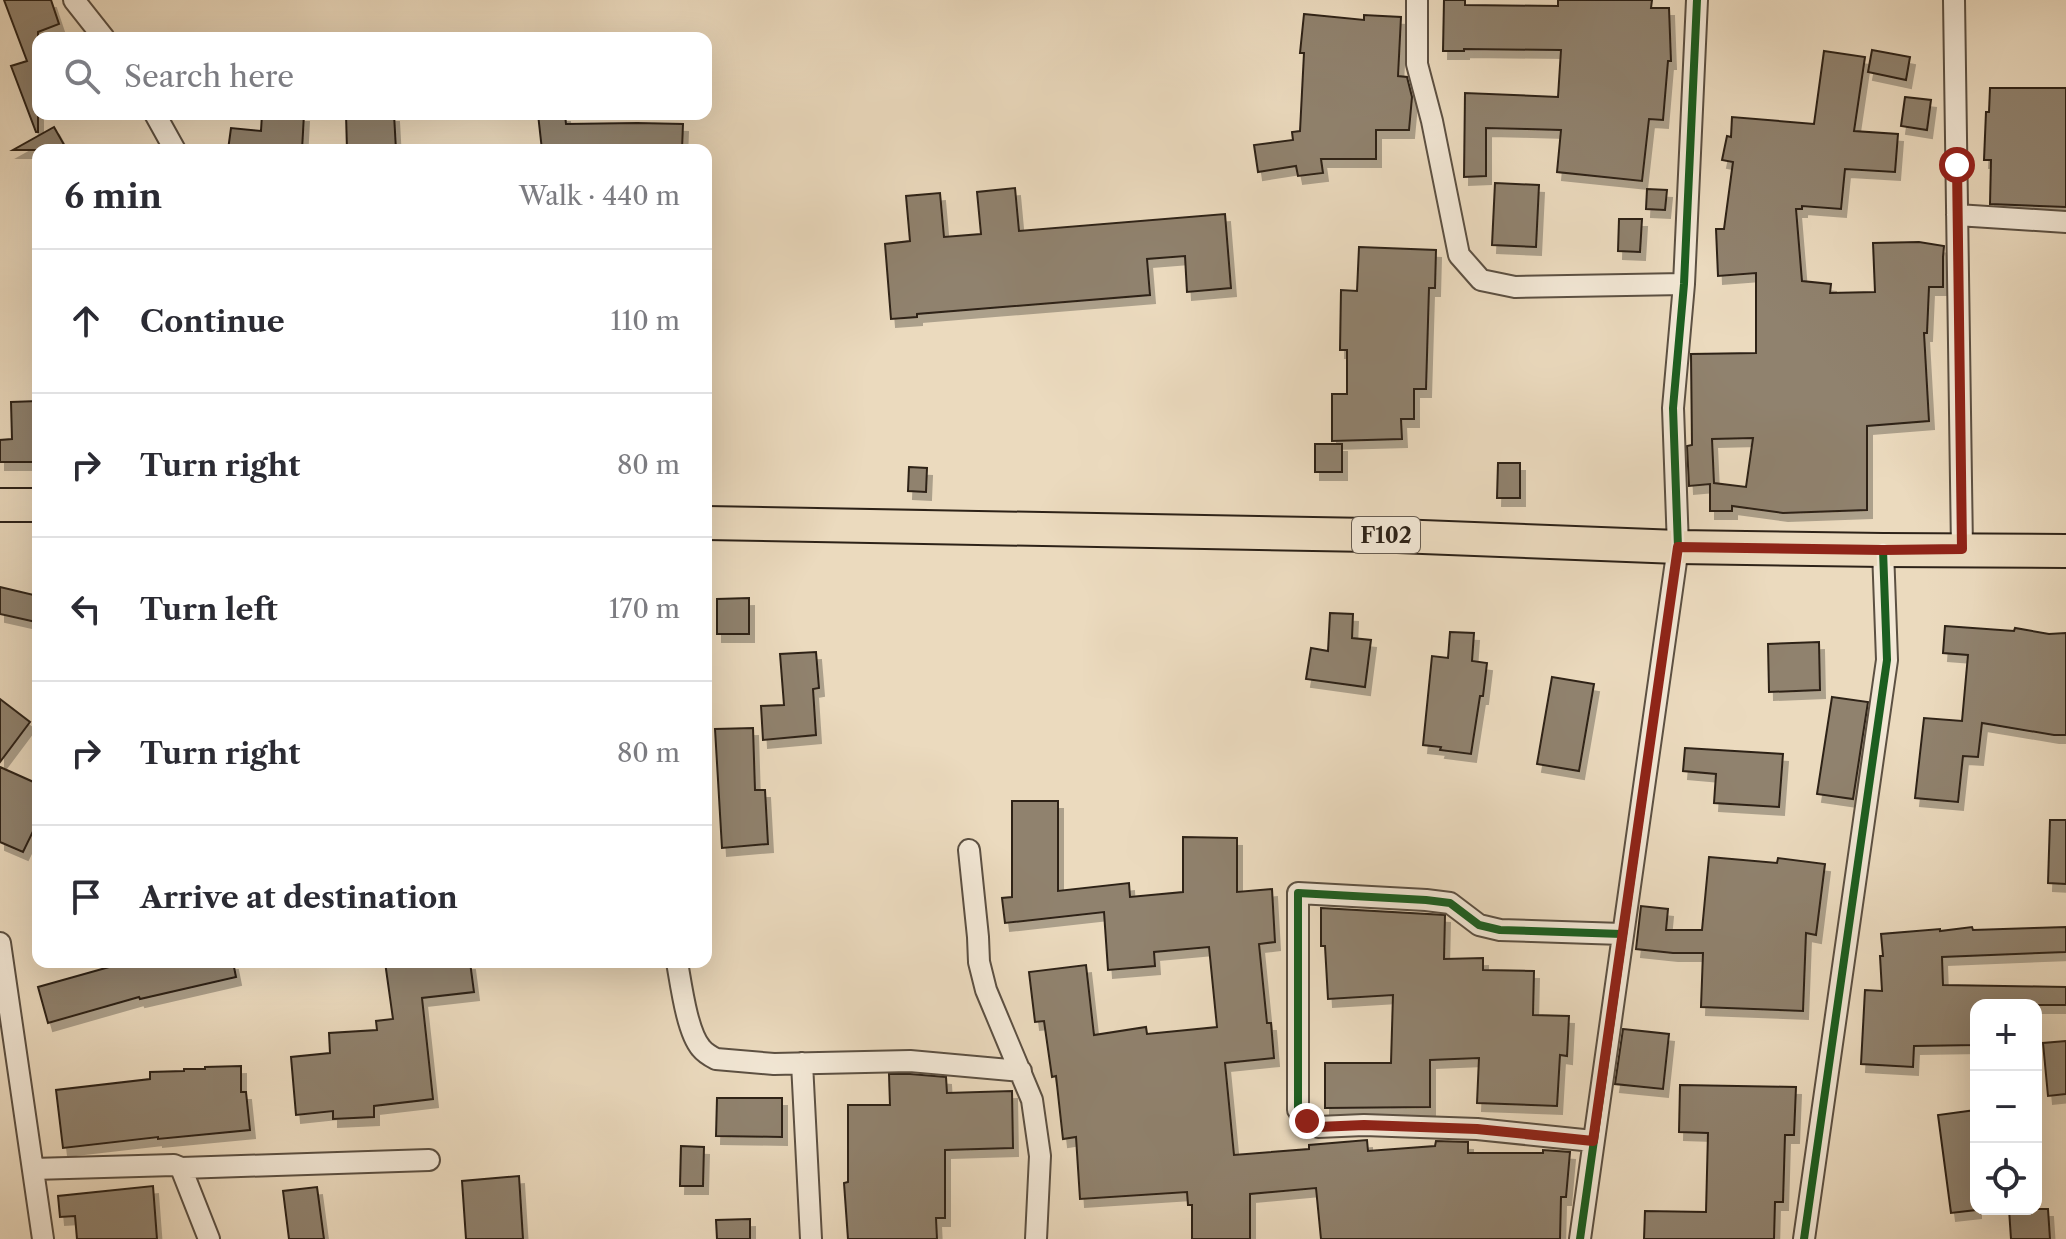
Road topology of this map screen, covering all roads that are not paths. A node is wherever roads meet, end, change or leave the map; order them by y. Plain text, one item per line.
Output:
1 (74, 0) edge
2 (1417, 0) edge
3 (1697, 0) edge
4 (1954, 0) edge
5 (99, 32) edge
6 (158, 120) edge
7 (172, 144) edge
8 (1957, 215) junction
9 (2066, 222) edge
10 (1684, 284) junction
11 (0, 505) edge
12 (32, 505) edge
13 (712, 523) edge
14 (1678, 547) junction
15 (1962, 549) junction
16 (1883, 550) junction
17 (2066, 551) edge
18 (969, 850) dead end
19 (1622, 934) junction
20 (0, 943) edge
21 (678, 968) edge
22 (802, 1063) junction
23 (1021, 1071) junction
24 (1593, 1141) junction
25 (429, 1160) dead end
26 (181, 1168) junction
27 (33, 1169) junction
28 (43, 1239) edge
29 (209, 1239) edge
30 (811, 1239) edge
31 (1036, 1239) edge
32 (1580, 1239) edge
33 (1804, 1239) edge

1 - 5 street
2 - 10 street
3 - 10 street
4 - 8 street
6 - 7 street
8 - 9 street
8 - 15 street
10 - 14 street
11 - 12 main road
13 - 14 main road, F102
14 - 16 main road, F102
14 - 19 street
15 - 16 main road, F102
15 - 17 main road, F102
16 - 33 street
18 - 23 street
19 - 24 street
19 - 24 street
20 - 27 street
21 - 22 street
22 - 23 street
22 - 30 street
23 - 31 street
24 - 32 street
25 - 26 street
26 - 27 street
26 - 29 street
27 - 28 street

